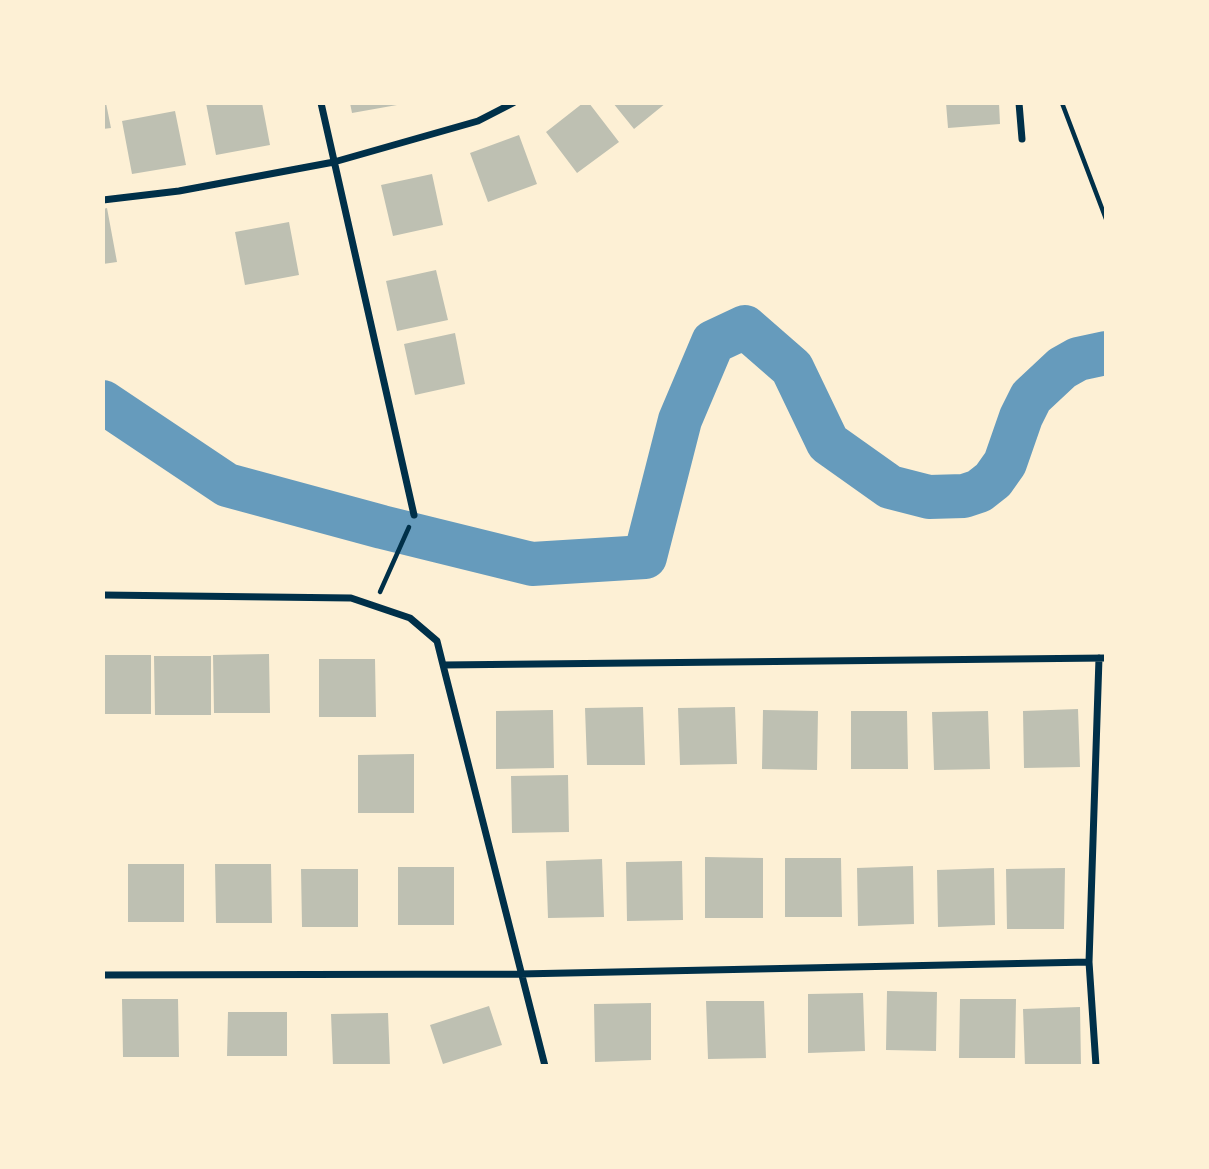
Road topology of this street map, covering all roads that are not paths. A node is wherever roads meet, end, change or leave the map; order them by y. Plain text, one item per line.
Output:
1 (321, 103) edge
2 (513, 103) edge
3 (1019, 103) edge
4 (1022, 139) dead end
5 (334, 162) junction
6 (103, 200) edge
7 (414, 515) road end
8 (103, 594) edge
9 (1102, 658) edge
10 (443, 665) junction
11 (1089, 962) junction
12 (520, 974) junction
13 (103, 975) edge
14 (545, 1066) edge
15 (1096, 1066) edge

1 - 5 street
2 - 5 street
3 - 4 street
5 - 6 street
5 - 7 street
8 - 10 street
9 - 10 street
9 - 11 street
10 - 12 street
11 - 12 street
11 - 15 street
12 - 13 street
12 - 14 street

